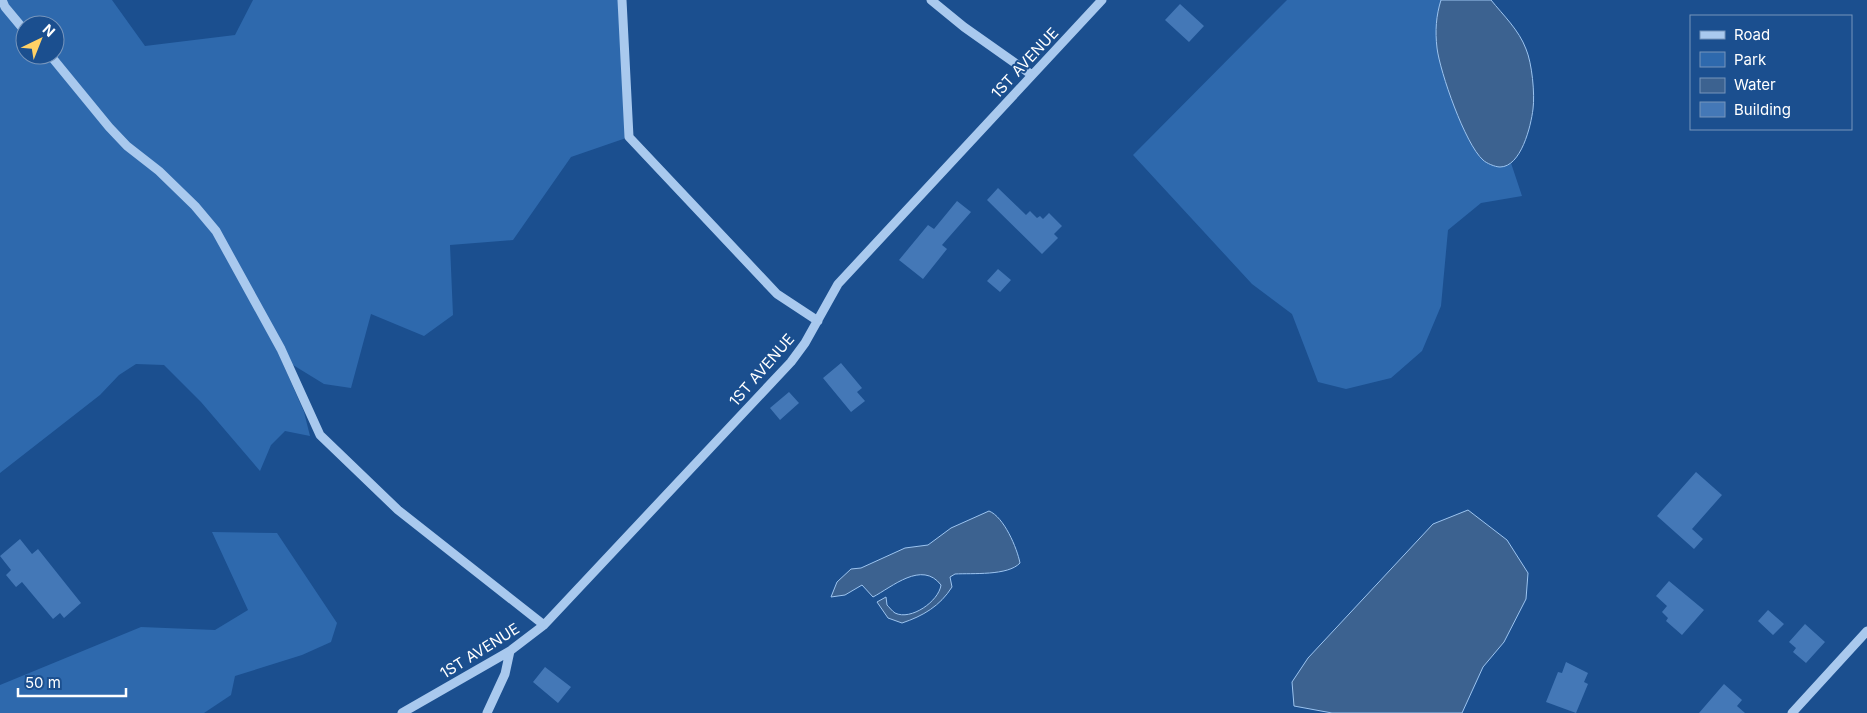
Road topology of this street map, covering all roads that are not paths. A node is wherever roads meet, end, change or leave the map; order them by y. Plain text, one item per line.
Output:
1 (2, 0) edge
2 (622, 0) edge
3 (932, 0) edge
4 (940, 0) edge
5 (1102, 0) edge
6 (946, 13) junction
7 (15, 19) edge
8 (58, 65) edge
9 (1032, 75) junction
10 (818, 321) junction
11 (544, 625) junction
12 (1867, 631) edge
13 (510, 651) junction
14 (402, 713) edge
15 (487, 713) edge
16 (1792, 713) edge

1 - 7 street
2 - 10 street
3 - 6 street
4 - 6 street
5 - 9 street, 1ST AVENUE
6 - 9 street
8 - 11 street
9 - 10 street, 1ST AVENUE
10 - 11 street, 1ST AVENUE
11 - 13 street, 1ST AVENUE
12 - 16 street
13 - 14 street, 1ST AVENUE
13 - 15 street

